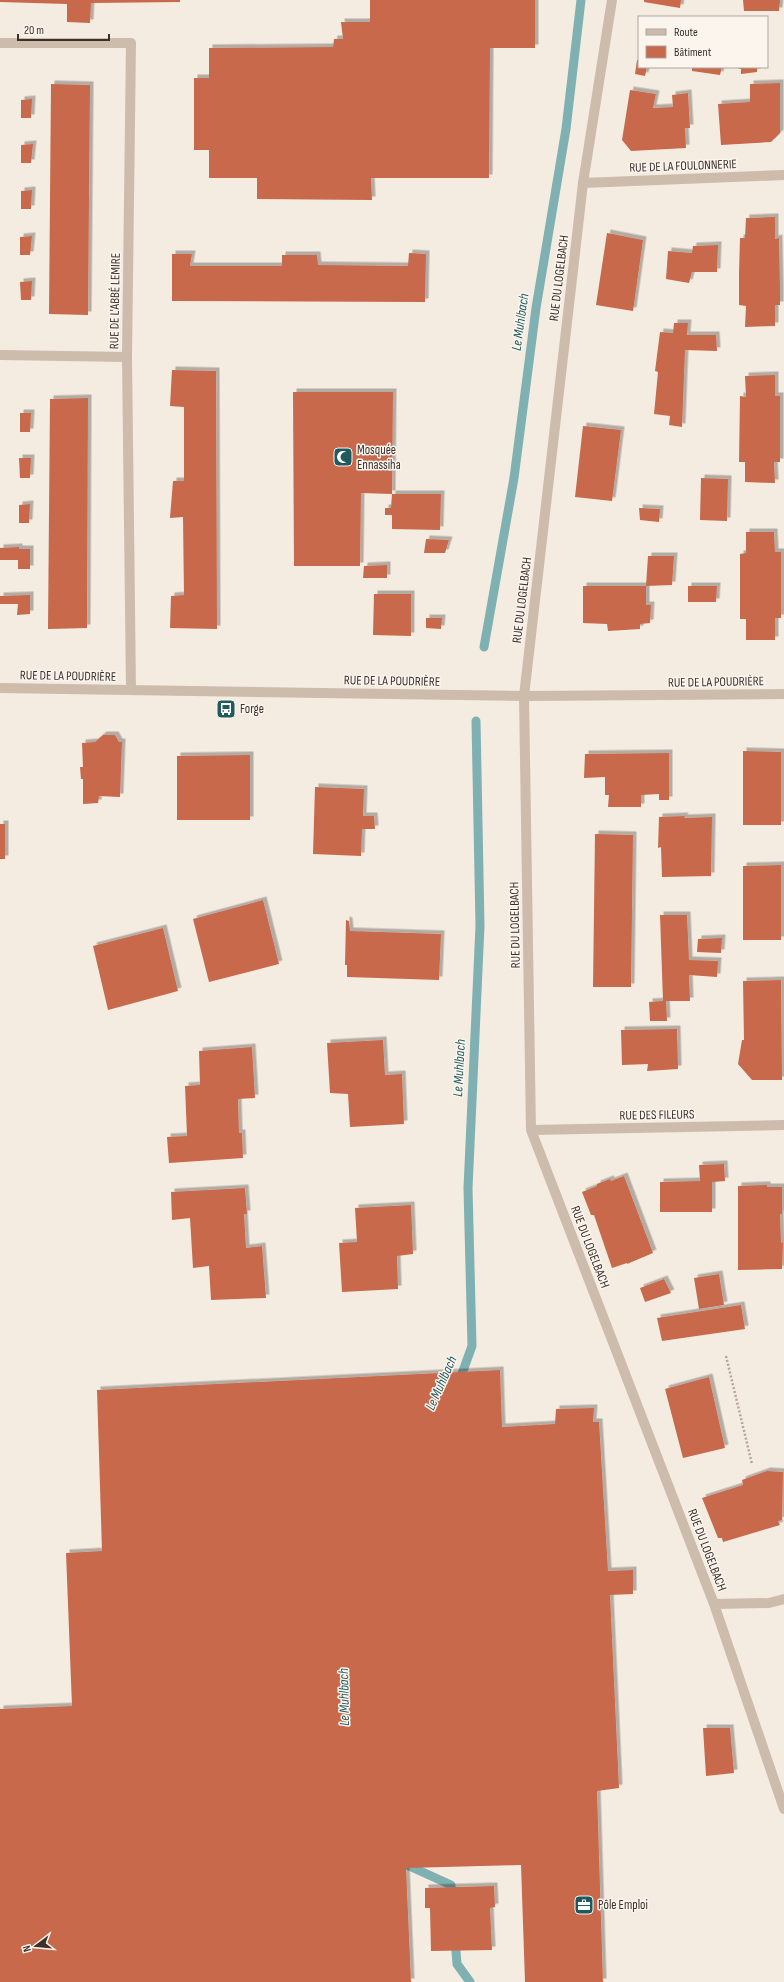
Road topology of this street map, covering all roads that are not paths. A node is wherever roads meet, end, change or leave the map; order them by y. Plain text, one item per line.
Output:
1 (612, 0) edge
2 (0, 43) edge
3 (784, 175) edge
4 (583, 184) junction
5 (0, 355) edge
6 (127, 357) junction
7 (0, 688) edge
8 (130, 690) junction
9 (784, 694) edge
10 (524, 696) junction
11 (784, 1125) edge
12 (531, 1130) junction
13 (784, 1598) edge
14 (714, 1604) junction
15 (784, 1809) edge

1 - 4 street, RUE DU LOGELBACH
2 - 6 street, RUE DE L'ABBÉ LEMIRE
3 - 4 street, RUE DE LA FOULONNERIE
4 - 10 street, RUE DU LOGELBACH
5 - 6 street
6 - 8 street, RUE DE L'ABBÉ LEMIRE
7 - 8 street, RUE DE LA POUDRIÈRE
8 - 10 street, RUE DE LA POUDRIÈRE
9 - 10 street, RUE DE LA POUDRIÈRE
10 - 12 street, RUE DU LOGELBACH
11 - 12 street, RUE DES FILEURS
12 - 14 street, RUE DU LOGELBACH
13 - 14 street
14 - 15 street, RUE DU LOGELBACH

